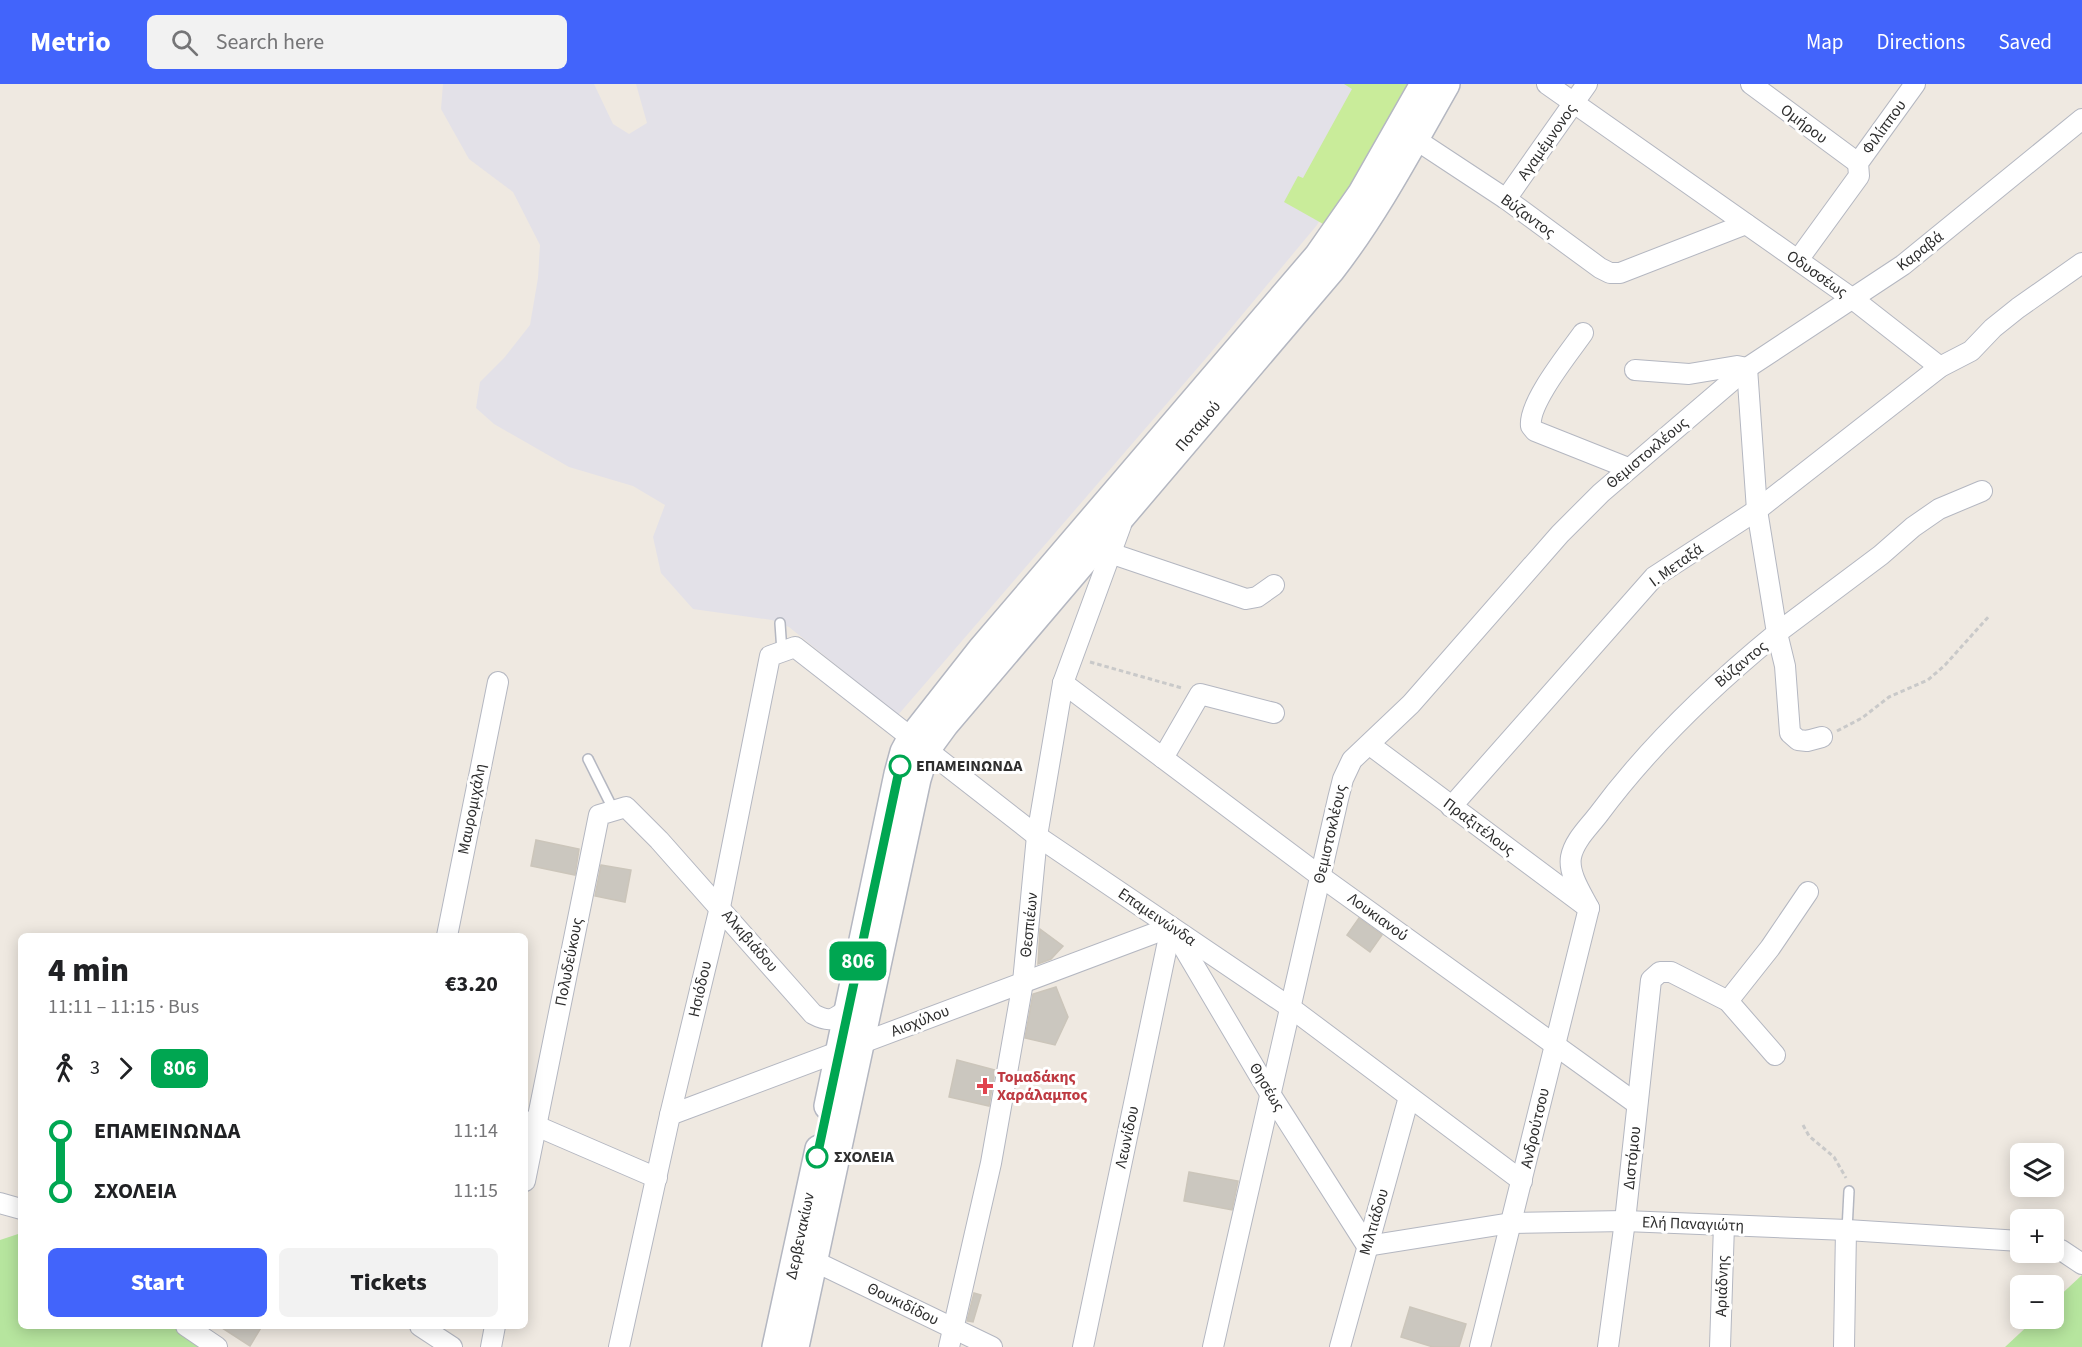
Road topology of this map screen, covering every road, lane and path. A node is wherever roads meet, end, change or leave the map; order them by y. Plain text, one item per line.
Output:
1 (1424, 84) edge
2 (1446, 84) edge
3 (1547, 84) edge
4 (1587, 84) edge
5 (1751, 84) edge
6 (1916, 84) edge
7 (1573, 103) junction
8 (2082, 119) edge
9 (1415, 139) junction
10 (1858, 163) junction
11 (1506, 200) junction
12 (1746, 224) junction
13 (1798, 260) junction
14 (2082, 263) edge
15 (1853, 299) junction
16 (1583, 333) dead end
17 (1940, 367) junction
18 (1747, 368) junction
19 (1635, 370) dead end
20 (1628, 468) junction
21 (1982, 491) dead end
22 (1127, 510) junction
23 (1757, 510) junction
24 (1110, 553) junction
25 (1274, 585) dead end
26 (1990, 615) dead end
27 (780, 623) dead end
28 (1778, 633) junction
29 (789, 649) junction
30 (1072, 657) junction
31 (498, 682) dead end
32 (1063, 683) junction
33 (1200, 694) junction
34 (1274, 713) dead end
35 (1822, 737) joint
36 (918, 744) junction
37 (1370, 745) junction
38 (1163, 758) junction
39 (588, 759) dead end
40 (1451, 807) junction
41 (614, 811) junction
42 (1037, 836) junction
43 (1320, 876) junction
44 (1808, 892) dead end
45 (720, 907) junction
46 (1589, 908) junction
47 (1171, 927) junction
48 (448, 933) edge
49 (1023, 982) junction
50 (1728, 1001) junction
51 (1291, 1008) junction
52 (848, 1010) junction
53 (1554, 1046) junction
54 (851, 1048) junction
55 (1775, 1055) dead end
56 (1269, 1092) junction
57 (1409, 1097) junction
58 (1637, 1104) junction
59 (670, 1115) junction
60 (531, 1124) edge
61 (1803, 1125) dead end
62 (528, 1153) edge
63 (657, 1178) junction
64 (1522, 1180) junction
65 (1849, 1191) joint
66 (0, 1203) edge
67 (18, 1208) edge
68 (1625, 1221) junction
69 (1511, 1223) junction
70 (1724, 1225) junction
71 (1846, 1230) junction
72 (2010, 1239) edge
73 (1367, 1246) junction
74 (2064, 1252) edge
75 (814, 1261) junction
76 (2082, 1264) edge
77 (190, 1329) edge
78 (425, 1329) edge
79 (494, 1329) edge
80 (951, 1338) edge
81 (217, 1347) edge
82 (452, 1347) edge
83 (491, 1347) edge
84 (619, 1347) edge
85 (776, 1347) edge
86 (795, 1347) edge
87 (992, 1347) edge
88 (1083, 1347) edge
89 (1213, 1347) edge
90 (1341, 1347) edge
91 (1480, 1347) edge
92 (1608, 1347) edge
93 (1720, 1347) edge
94 (1844, 1347) edge

1 - 36 street, Ποταμού
2 - 9 street, Ποταμού
3 - 7 street, Οδυσσέως
4 - 7 street, Αγαμέμνονος
5 - 10 street, Ομήρου
6 - 10 street, Φιλίππου
7 - 11 street, Αγαμέμνονος
7 - 12 street, Οδυσσέως
8 - 15 street, Καραβά
9 - 11 street, Βύζαντος
9 - 22 street, Ποταμού
10 - 13 street, Φιλίππου
11 - 12 street, Βύζαντος
12 - 13 street, Οδυσσέως
13 - 15 street, Οδυσσέως
14 - 17 street
15 - 17 street, Οδυσσέως
15 - 18 street, Καραβά
16 - 20 street
17 - 23 street, Ι. Μεταξά
18 - 19 street
18 - 20 street, Θεμιστοκλέους
18 - 23 street, Βύζαντος
20 - 37 street, Θεμιστοκλέους
21 - 28 street
22 - 24 street, Θεσπιέων
22 - 36 street, Ποταμού
23 - 28 street, Βύζαντος
23 - 40 street, Ι. Μεταξά
24 - 25 street
24 - 30 street, Θεσπιέων
26 - 35 path
27 - 29 lane
28 - 35 street
28 - 46 street, Βύζαντος
29 - 36 street, Επαμεινώνδα
29 - 45 street, Ησιόδου
30 - 32 street, Θεσπιέων
30 - 33 path
31 - 48 street, Μαυρομιχάλη
32 - 38 street, Λουκιανού
32 - 42 street, Θεσπιέων
33 - 34 street
33 - 38 street
36 - 42 street, Επαμεινώνδα
36 - 52 street, Δερβενακίων
36 - 54 street, Δερβενακίων
37 - 40 street, Πραξιτέλους
37 - 43 street, Θεμιστοκλέους
38 - 43 street, Λουκιανού
39 - 41 lane
40 - 46 street, Πραξιτέλους
41 - 45 street, Αλκιβιάδου
41 - 60 street, Πολυδεύκους
42 - 47 street, Επαμεινώνδα
42 - 49 street, Θεσπιέων
43 - 51 street, Θεμιστοκλέους
43 - 53 street, Λουκιανού
44 - 50 street
45 - 52 street, Αλκιβιάδου
45 - 59 street, Ησιόδου
46 - 53 street, Ανδρούτσου
47 - 49 street, Αισχύλου
47 - 51 street, Επαμεινώνδα
47 - 56 street, Θησέως
47 - 88 street, Λεωνίδου
49 - 54 street, Αισχύλου
49 - 80 street, Θεσπιέων
50 - 55 street
50 - 58 street, Διστόμου
51 - 56 street, Θεμιστοκλέους
51 - 57 street, Επαμεινώνδα
52 - 54 street, Δερβενακίων
53 - 58 street, Λουκιανού
53 - 64 street, Ανδρούτσου
54 - 59 street, Αισχύλου
54 - 75 street, Δερβενακίων
54 - 85 street, Δερβενακίων
56 - 73 street, Θησέως
56 - 89 street, Θεμιστοκλέους
57 - 64 street, Επαμεινώνδα
57 - 73 street, Μιλτιάδου
58 - 68 street, Διστόμου
59 - 63 street, Ησιόδου
60 - 62 street, Πολυδεύκους
60 - 63 street
61 - 65 path
63 - 84 street, Ησιόδου
64 - 69 street, Ανδρούτσου
65 - 71 lane
66 - 67 street
68 - 69 street, Ελή Παναγιώτη
68 - 70 street, Ελή Παναγιώτη
68 - 92 street, Διστόμου
69 - 73 street, Ελή Παναγιώτη
69 - 91 street, Ανδρούτσου
70 - 71 street, Ελή Παναγιώτη
70 - 93 street, Αριάδνης
71 - 72 street, Ελή Παναγιώτη
71 - 94 street
73 - 90 street, Μιλτιάδου
74 - 76 street
75 - 80 street, Θουκιδίδου
75 - 86 street, Δερβενακίων
77 - 81 street
78 - 82 street
79 - 83 street
80 - 87 street, Θουκιδίδου

